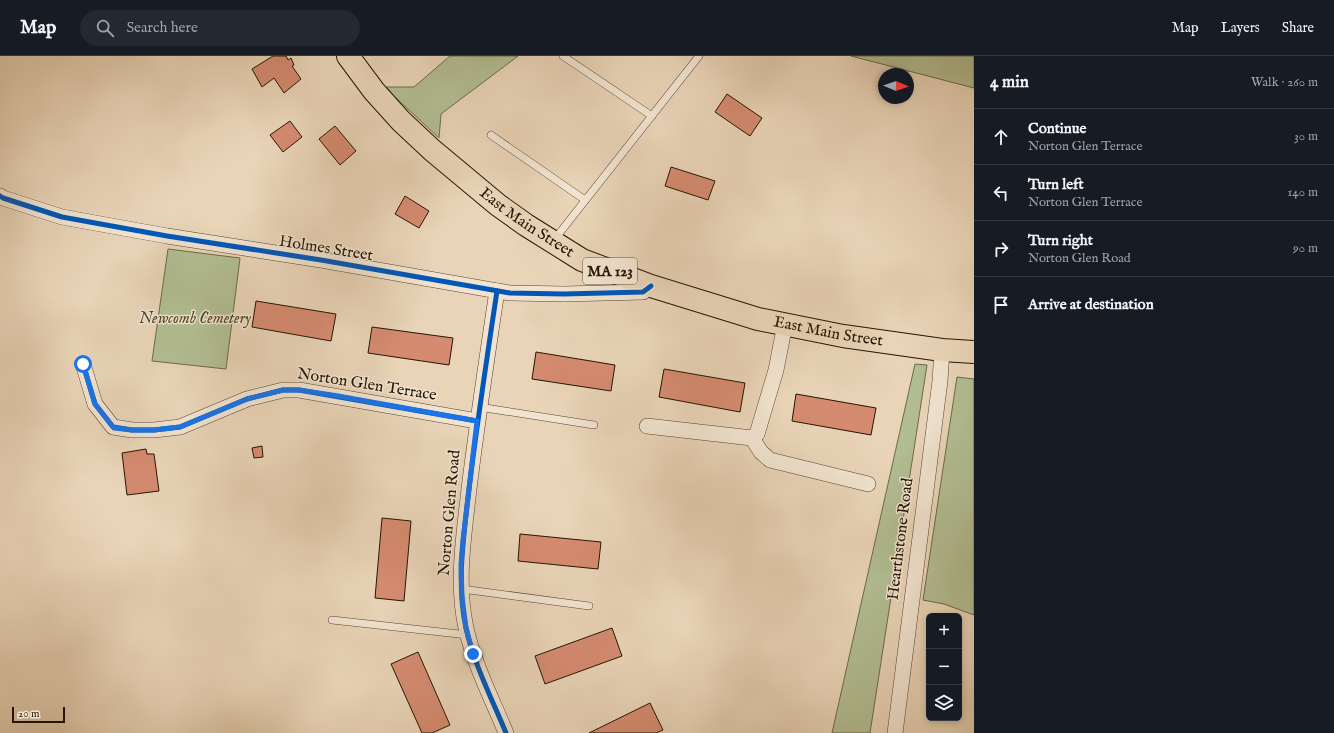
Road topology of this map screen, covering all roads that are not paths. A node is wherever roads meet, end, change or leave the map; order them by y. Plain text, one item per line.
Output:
1 (348, 56) edge
2 (563, 56) edge
3 (699, 56) edge
4 (652, 116) junction
5 (492, 135) dead end
6 (0, 196) edge
7 (585, 200) junction
8 (553, 242) junction
9 (651, 286) junction
10 (498, 291) junction
11 (784, 324) junction
12 (942, 350) junction
13 (974, 352) edge
14 (83, 364) dead end
15 (478, 414) junction
16 (594, 425) dead end
17 (647, 426) dead end
18 (752, 438) junction
19 (868, 484) dead end
20 (462, 588) junction
21 (589, 606) dead end
22 (332, 620) dead end
23 (468, 635) junction
24 (506, 733) edge
25 (895, 733) edge

1 - 8 highway, East Main Street / MA 123
2 - 4 lane
3 - 4 lane
4 - 7 lane
5 - 7 lane
6 - 10 street, Holmes Street
7 - 8 lane
8 - 9 highway, East Main Street / MA 123
9 - 10 street, Holmes Street
9 - 11 highway, East Main Street / MA 123
10 - 15 street, Norton Glen Road
11 - 12 highway, East Main Street / MA 123
11 - 18 street
12 - 13 highway, MA 123
12 - 25 street, Hearthstone Road
14 - 15 street, Norton Glen Terrace
15 - 16 lane
15 - 20 street, Norton Glen Road
17 - 18 street
18 - 19 street
20 - 21 lane
20 - 23 street, Norton Glen Road
22 - 23 lane
23 - 24 street, Norton Glen Road

